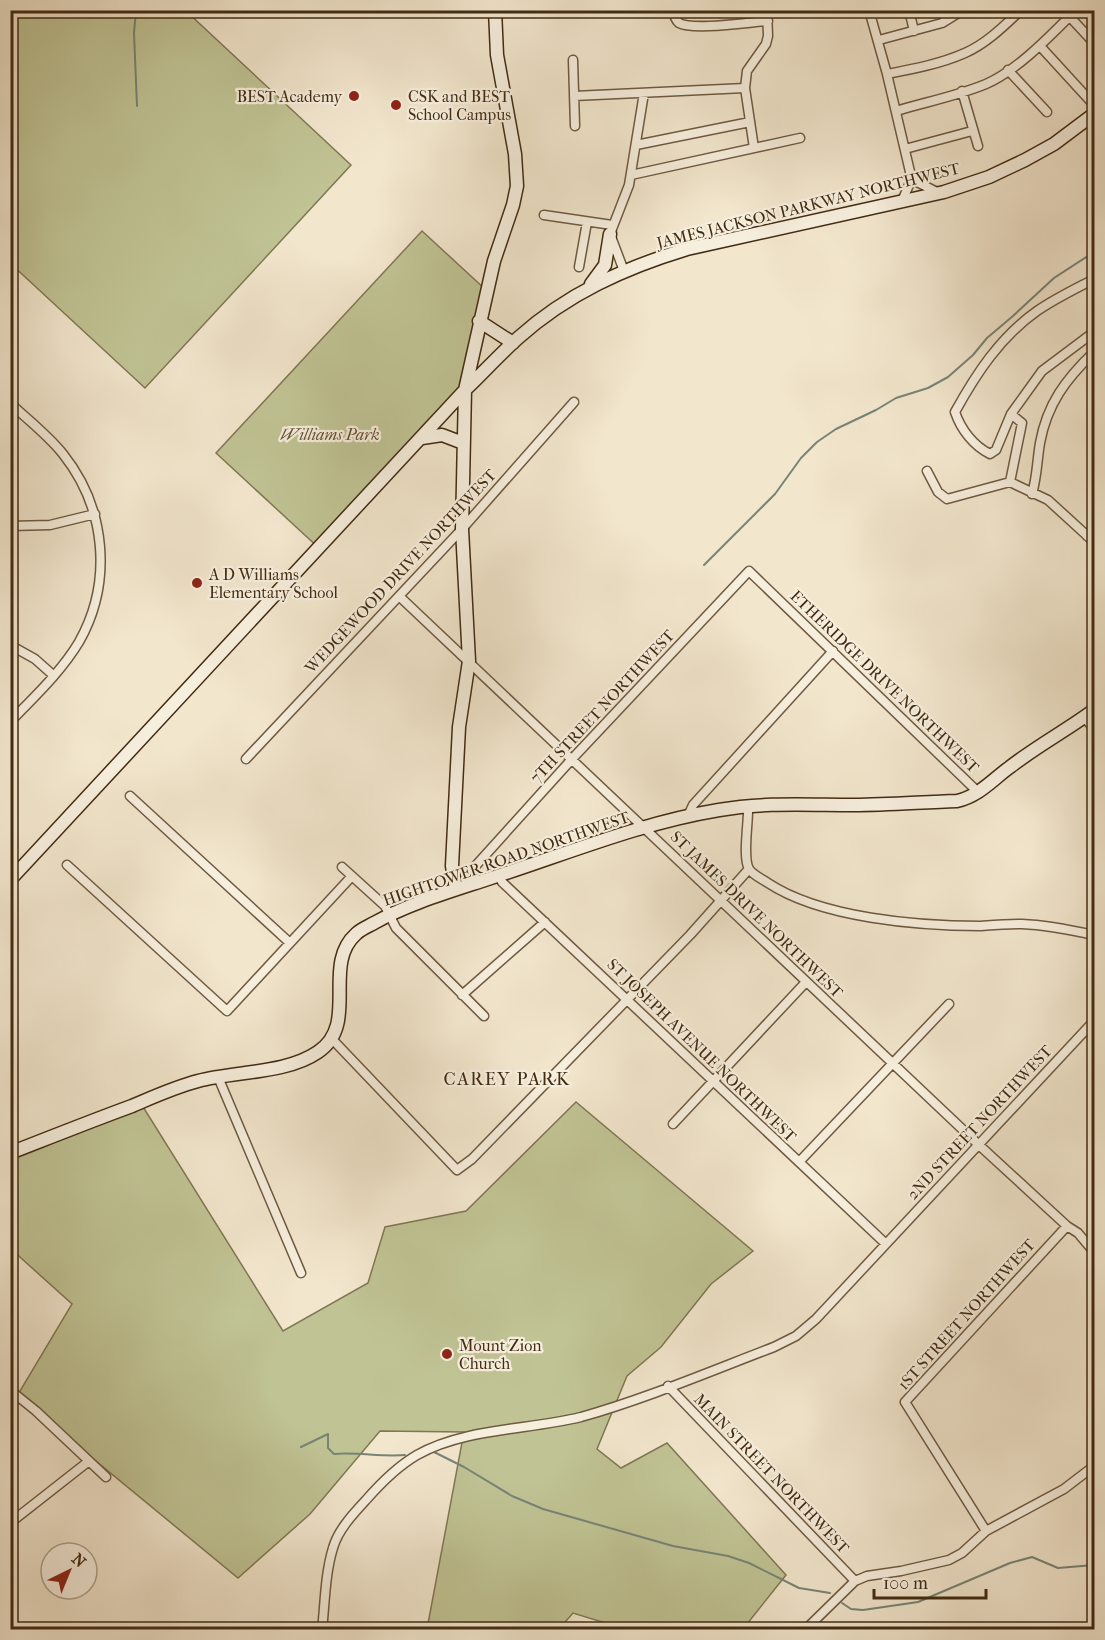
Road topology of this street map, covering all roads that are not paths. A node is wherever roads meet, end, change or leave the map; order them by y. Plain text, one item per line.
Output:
1 (495, 10) edge
2 (673, 10) edge
3 (767, 10) edge
4 (869, 10) edge
5 (909, 10) edge
6 (963, 10) edge
7 (1021, 10) edge
8 (1073, 14) edge
9 (768, 21) junction
10 (914, 31) junction
11 (879, 40) junction
12 (1095, 43) edge
13 (1040, 46) junction
14 (573, 60) dead end
15 (1008, 70) junction
16 (887, 74) junction
17 (745, 88) junction
18 (962, 91) junction
19 (644, 93) junction
20 (574, 96) junction
21 (1095, 105) edge
22 (896, 111) junction
23 (1047, 112) dead end
24 (1095, 114) edge
25 (750, 122) junction
26 (575, 126) dead end
27 (972, 130) junction
28 (800, 138) dead end
29 (636, 145) junction
30 (978, 146) dead end
31 (754, 148) junction
32 (905, 148) junction
33 (631, 175) junction
34 (910, 176) junction
35 (939, 193) junction
36 (902, 201) junction
37 (544, 215) dead end
38 (587, 222) junction
39 (611, 229) junction
40 (579, 267) dead end
41 (624, 271) junction
42 (1095, 279) edge
43 (586, 290) junction
44 (479, 321) junction
45 (1095, 332) edge
46 (513, 343) junction
47 (1095, 352) edge
48 (465, 390) junction
49 (574, 402) dead end
50 (10, 403) edge
51 (1011, 414) junction
52 (422, 438) junction
53 (463, 443) junction
54 (927, 471) dead end
55 (1010, 482) junction
56 (1032, 494) junction
57 (94, 514) junction
58 (10, 526) edge
59 (1095, 527) edge
60 (462, 529) junction
61 (1087, 536) junction
62 (1095, 543) edge
63 (770, 591) joint
64 (399, 596) junction
65 (10, 645) edge
66 (833, 651) junction
67 (469, 661) junction
68 (53, 675) junction
69 (1089, 713) edge
70 (10, 722) edge
71 (1095, 729) edge
72 (246, 759) dead end
73 (572, 759) junction
74 (980, 793) junction
75 (130, 796) dead end
76 (748, 806) junction
77 (688, 816) junction
78 (645, 827) junction
79 (67, 865) dead end
80 (342, 867) dead end
81 (749, 869) junction
82 (352, 876) junction
83 (499, 876) junction
84 (10, 880) edge
85 (460, 888) junction
86 (720, 899) junction
87 (390, 915) junction
88 (546, 922) junction
89 (1095, 935) edge
90 (290, 943) junction
91 (806, 982) junction
92 (462, 995) junction
93 (626, 999) junction
94 (949, 1004) dead end
95 (484, 1016) dead end
96 (1095, 1021) edge
97 (332, 1039) junction
98 (892, 1063) junction
99 (218, 1077) junction
100 (713, 1082) junction
101 (673, 1124) dead end
102 (979, 1145) junction
103 (10, 1153) edge
104 (799, 1162) junction
105 (1067, 1226) junction
106 (886, 1244) junction
107 (1095, 1252) edge
108 (301, 1273) dead end
109 (668, 1386) junction
110 (10, 1390) edge
111 (89, 1461) junction
112 (1095, 1466) edge
113 (106, 1477) dead end
114 (10, 1523) edge
115 (986, 1531) junction
116 (855, 1581) junction
117 (322, 1629) edge
118 (805, 1629) edge

1 - 44 street
2 - 9 street
3 - 9 street
4 - 11 street
5 - 10 street
6 - 10 street
7 - 16 street
8 - 12 street
8 - 13 street
9 - 17 street
10 - 11 street
11 - 16 street
13 - 15 street
13 - 21 street
14 - 20 street
15 - 18 street
15 - 23 street
16 - 22 street
17 - 19 street
17 - 25 street
18 - 22 street
18 - 27 street
19 - 20 street
19 - 29 street
20 - 26 street
22 - 32 street
24 - 35 street, JAMES JACKSON PARKWAY NORTHWEST
25 - 29 street
25 - 31 street
27 - 30 street
27 - 32 street, JAMES JACKSON PARKWAY NORTHWEST
28 - 31 street
29 - 33 street
31 - 33 street
32 - 34 street
33 - 39 street
34 - 35 street
34 - 36 street
35 - 36 street, JAMES JACKSON PARKWAY NORTHWEST
36 - 41 street, JAMES JACKSON PARKWAY NORTHWEST
37 - 38 street
38 - 39 street
38 - 40 street
39 - 41 street
39 - 43 street
41 - 43 street, JAMES JACKSON PARKWAY NORTHWEST
42 - 51 street
43 - 46 street, JAMES JACKSON PARKWAY NORTHWEST
44 - 46 street
44 - 48 street
45 - 51 street
46 - 48 street, JAMES JACKSON PARKWAY NORTHWEST
47 - 56 street
48 - 52 street, JAMES JACKSON PARKWAY NORTHWEST
48 - 53 street
49 - 60 street, WEDGEWOOD DRIVE NORTHWEST
50 - 57 street
51 - 55 street
52 - 53 street
52 - 84 street, JAMES JACKSON PARKWAY NORTHWEST
53 - 60 street
54 - 55 street
55 - 56 street
56 - 61 street
57 - 58 street
57 - 68 street
59 - 61 street
60 - 64 street, WEDGEWOOD DRIVE NORTHWEST
60 - 67 street
61 - 62 street
63 - 66 street, ETHERIDGE DRIVE NORTHWEST
63 - 73 street, 7TH STREET NORTHWEST
64 - 67 street, ST JAMES DRIVE NORTHWEST
64 - 72 street, WEDGEWOOD DRIVE NORTHWEST
65 - 68 street
66 - 74 street, ETHERIDGE DRIVE NORTHWEST
66 - 77 street
67 - 73 street, ST JAMES DRIVE NORTHWEST
67 - 85 street
68 - 70 street
69 - 71 street
69 - 74 street, HIGHTOWER ROAD NORTHWEST
73 - 78 street, ST JAMES DRIVE NORTHWEST
73 - 85 street, 7TH STREET NORTHWEST
74 - 76 street, HIGHTOWER ROAD NORTHWEST
75 - 90 street
76 - 77 street, HIGHTOWER ROAD NORTHWEST
76 - 81 street
77 - 78 street, HIGHTOWER ROAD NORTHWEST
78 - 83 street, HIGHTOWER ROAD NORTHWEST
78 - 86 street, ST JAMES DRIVE NORTHWEST
79 - 90 street
80 - 82 street
81 - 86 street
81 - 89 street
82 - 87 street
82 - 90 street
83 - 85 street, HIGHTOWER ROAD NORTHWEST
83 - 88 street, ST JOSEPH AVENUE NORTHWEST
85 - 87 street, HIGHTOWER ROAD NORTHWEST
86 - 91 street, ST JAMES DRIVE NORTHWEST
86 - 93 street
87 - 92 street
87 - 97 street, HIGHTOWER ROAD NORTHWEST
88 - 92 street
88 - 93 street, ST JOSEPH AVENUE NORTHWEST
91 - 98 street, ST JAMES DRIVE NORTHWEST
91 - 100 street
92 - 95 street
93 - 97 street
93 - 100 street, ST JOSEPH AVENUE NORTHWEST
94 - 98 street
96 - 102 street, 2ND STREET NORTHWEST
97 - 99 street
98 - 102 street, ST JAMES DRIVE NORTHWEST
98 - 104 street
99 - 103 street
99 - 108 street
100 - 101 street
100 - 104 street, ST JOSEPH AVENUE NORTHWEST
102 - 105 street, ST JAMES DRIVE NORTHWEST
102 - 106 street, 2ND STREET NORTHWEST
104 - 106 street, ST JOSEPH AVENUE NORTHWEST
105 - 107 street, ST JAMES DRIVE NORTHWEST
105 - 115 street, 1ST STREET NORTHWEST
106 - 109 street, 2ND STREET NORTHWEST
109 - 116 street, MAIN STREET NORTHWEST
109 - 117 street, 2ND STREET NORTHWEST
110 - 111 street
111 - 113 street
111 - 114 street
112 - 115 street
115 - 116 street
116 - 118 street

